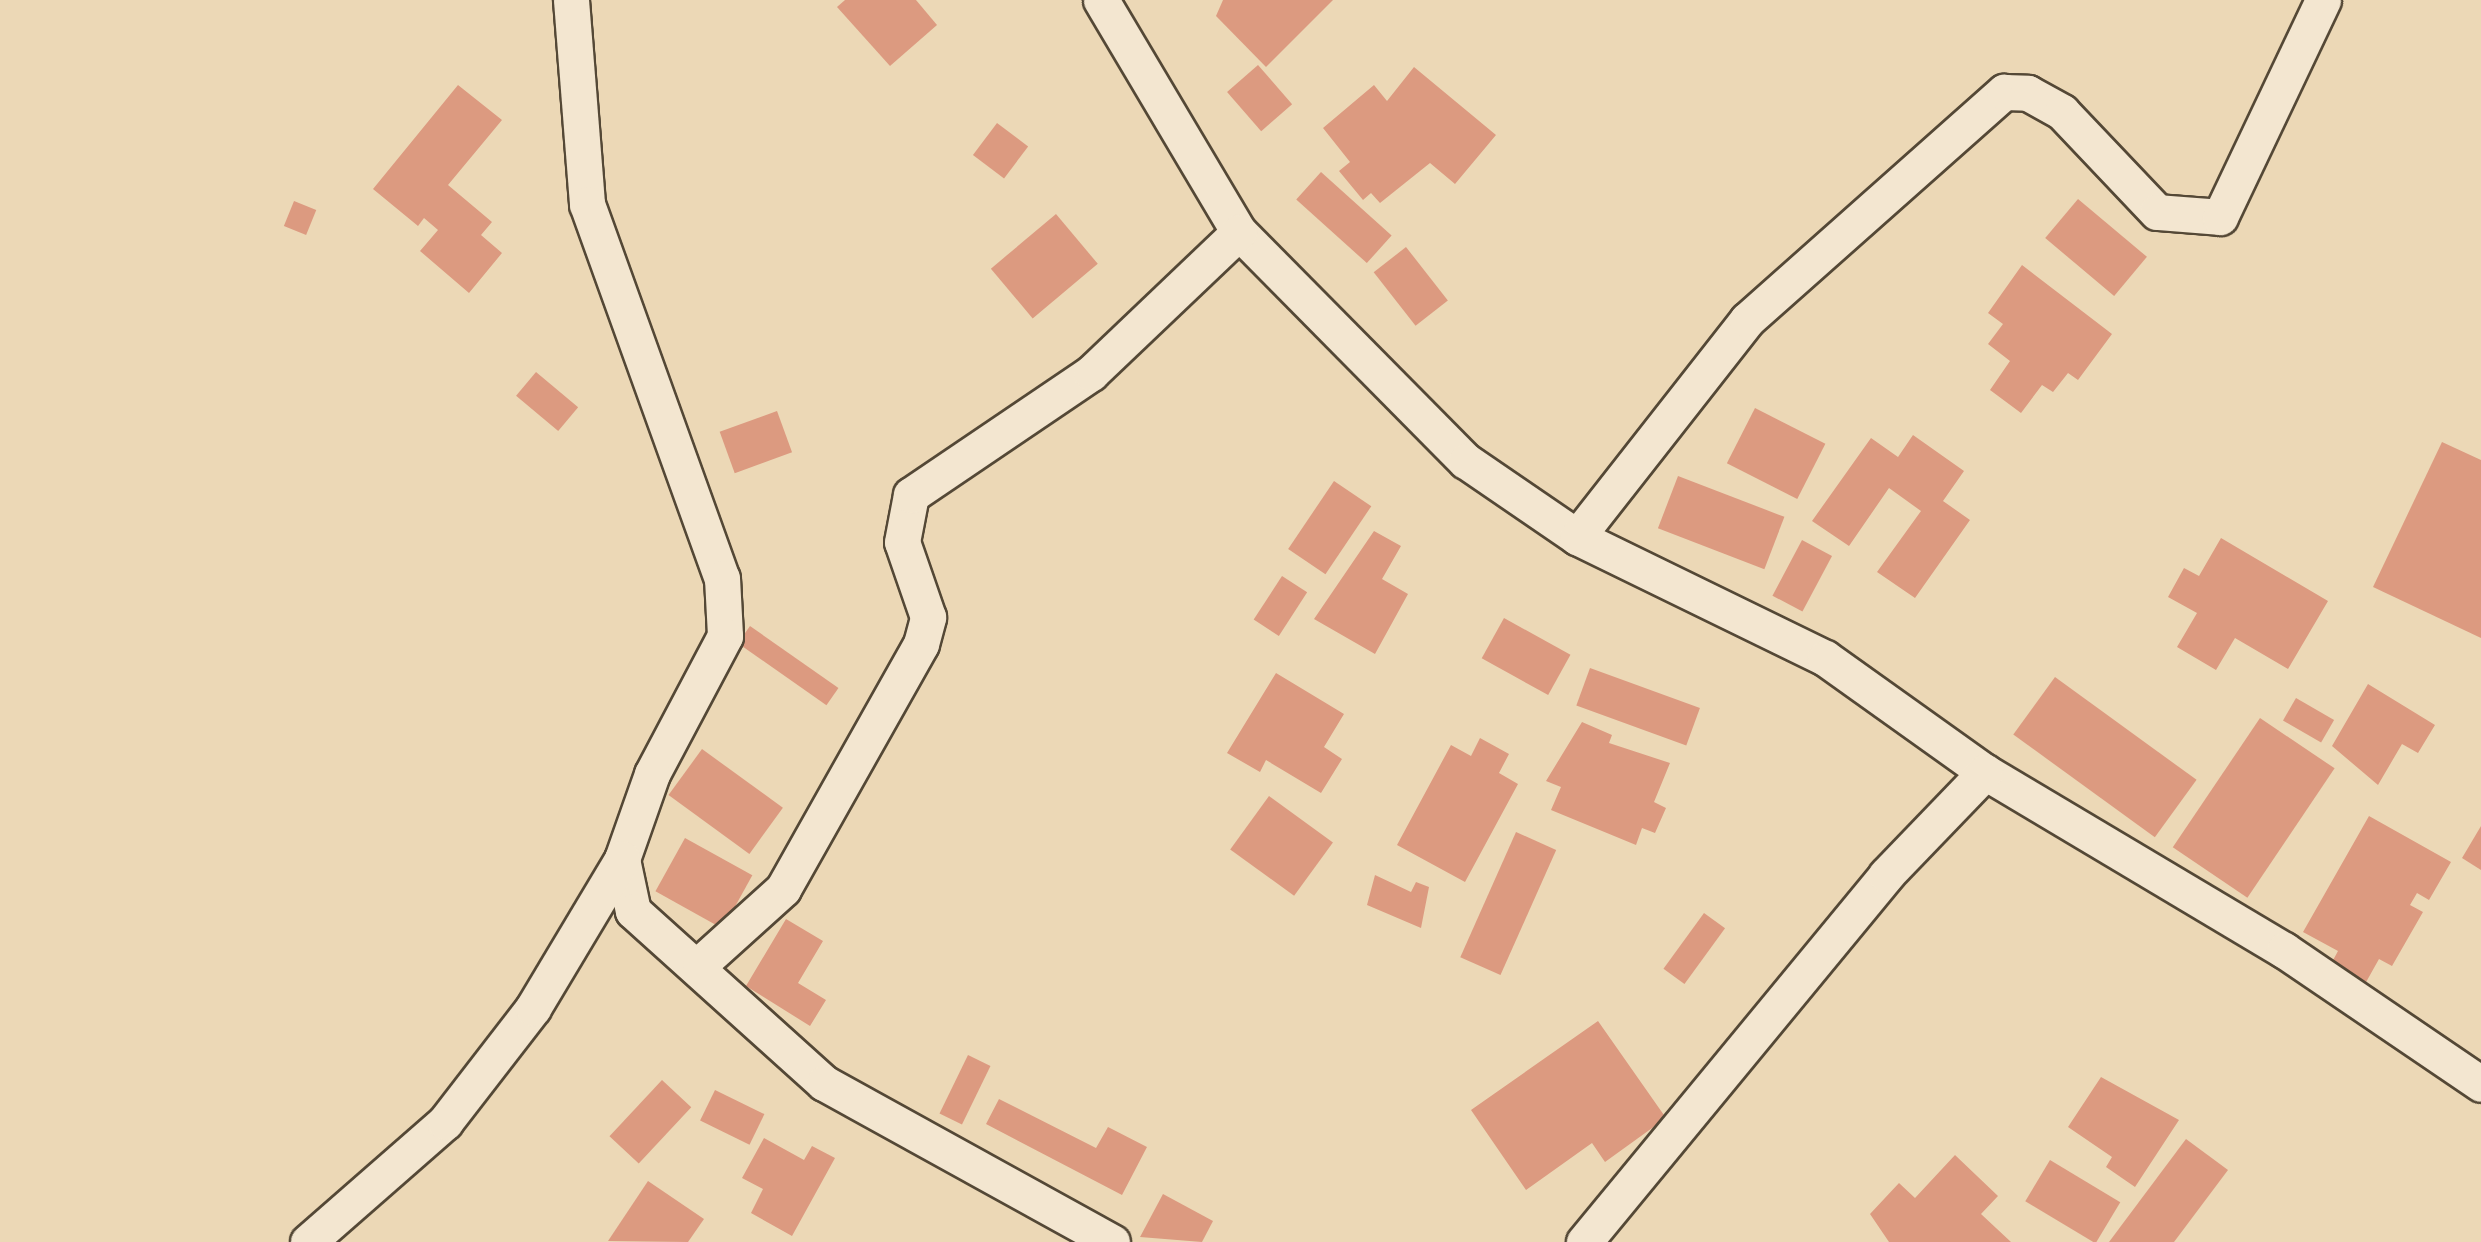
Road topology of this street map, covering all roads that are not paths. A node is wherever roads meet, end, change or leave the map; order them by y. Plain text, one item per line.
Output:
1 (571, 0) edge
2 (1101, 0) edge
3 (2323, 0) edge
4 (1239, 232) junction
5 (1577, 537) junction
6 (1985, 772) junction
7 (622, 859) junction
8 (700, 964) junction
9 (2481, 1084) edge
10 (308, 1242) edge
11 (1112, 1242) edge
12 (1584, 1242) edge

1 - 7 street
2 - 4 street
3 - 5 street
4 - 5 street
4 - 8 street
5 - 6 street
6 - 9 street
6 - 12 street
7 - 8 street
7 - 10 street
8 - 11 street

